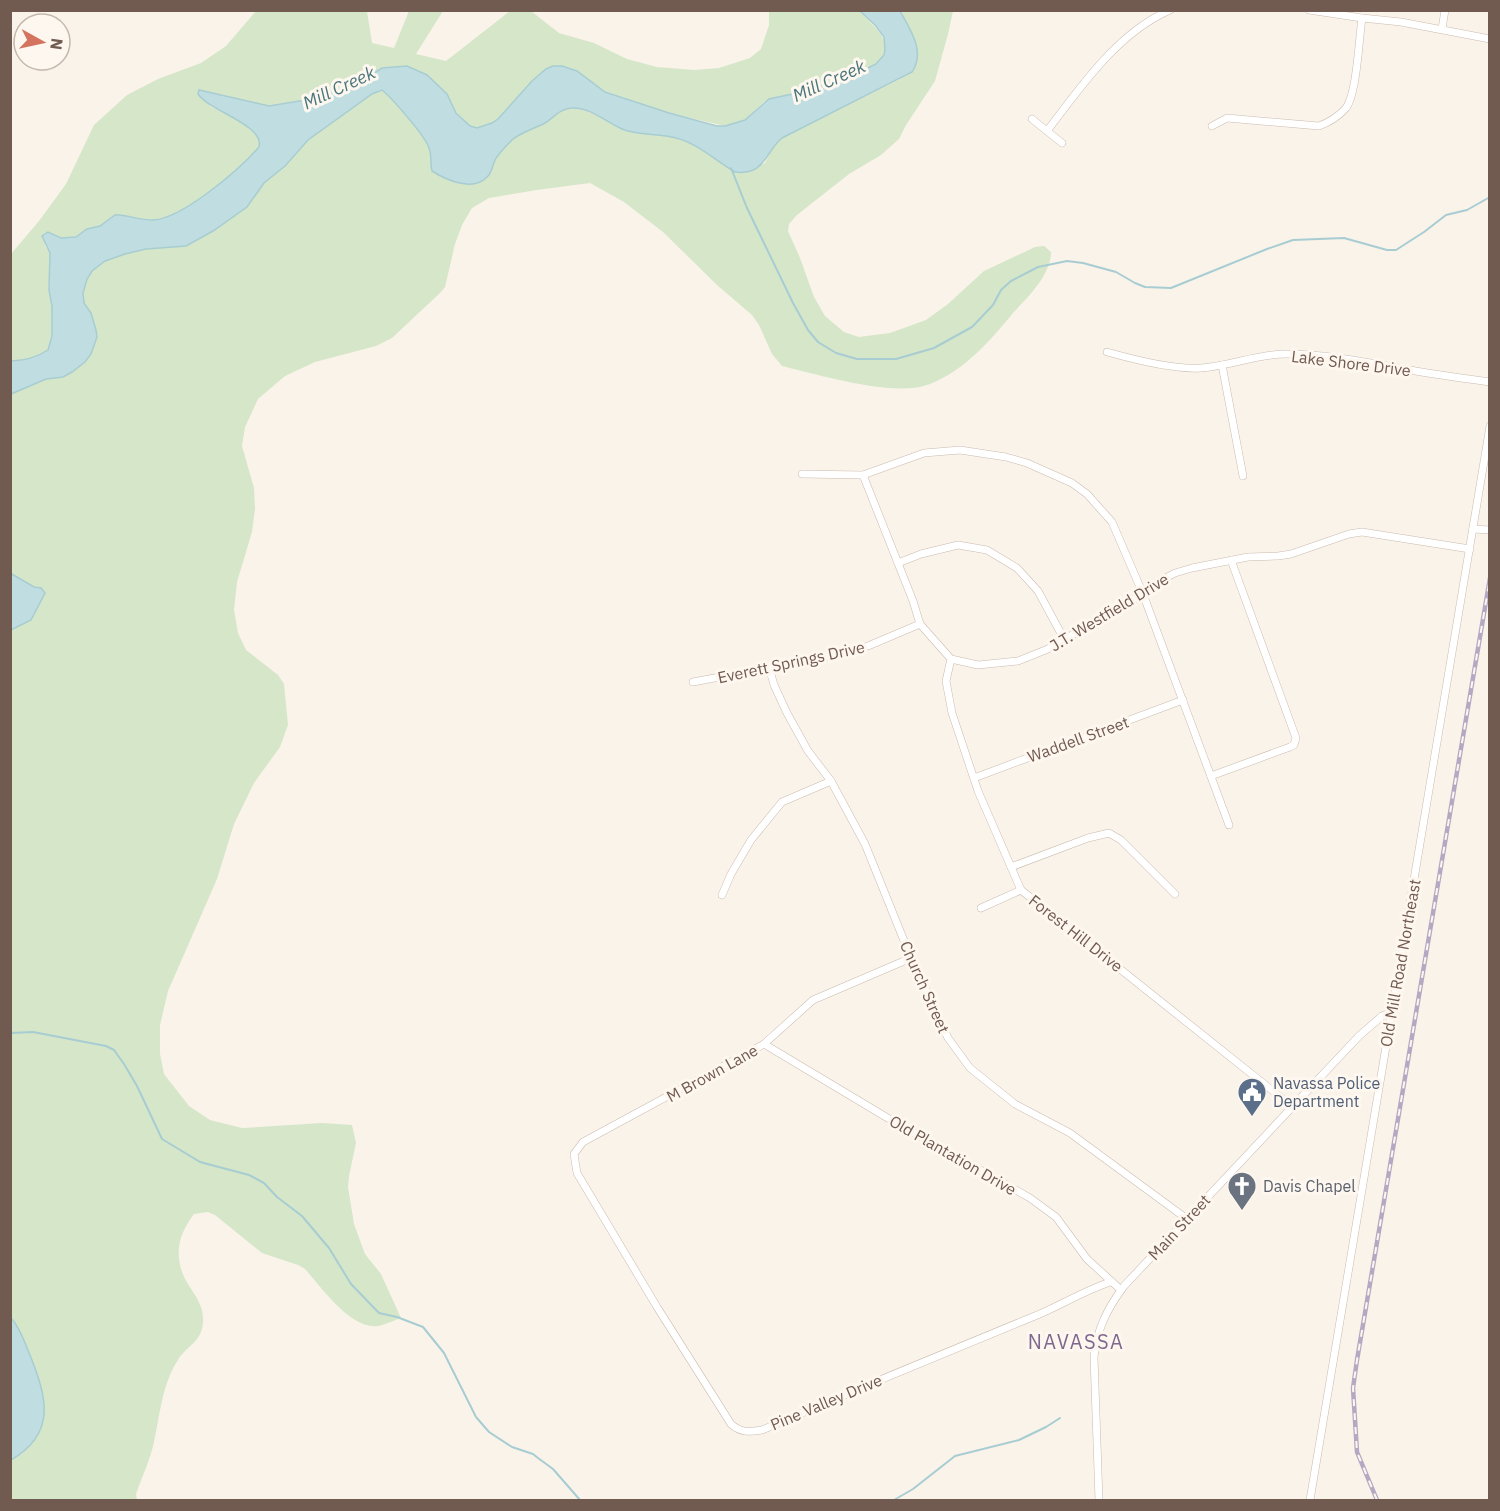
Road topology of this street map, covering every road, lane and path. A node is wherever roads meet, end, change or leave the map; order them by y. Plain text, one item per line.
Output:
1 (1170, 10) edge
2 (1309, 10) edge
3 (1445, 10) edge
4 (1153, 14) edge
5 (1362, 18) junction
6 (1442, 29) junction
7 (1490, 39) edge
8 (1032, 119) dead end
9 (1212, 126) dead end
10 (1047, 131) junction
11 (1062, 143) dead end
12 (1107, 352) dead end
13 (1222, 365) junction
14 (1490, 382) edge
15 (1490, 426) edge
16 (802, 474) dead end
17 (863, 475) junction
18 (1243, 476) dead end
19 (1473, 529) junction
20 (1490, 530) edge
21 (1470, 549) junction
22 (1231, 560) junction
23 (898, 562) junction
24 (1143, 594) junction
25 (920, 624) junction
26 (1064, 639) junction
27 (951, 659) junction
28 (769, 667) junction
29 (693, 682) dead end
30 (1183, 700) junction
31 (1211, 776) junction
32 (974, 778) junction
33 (831, 781) junction
34 (1229, 825) dead end
35 (1011, 867) junction
36 (1021, 890) junction
37 (1175, 894) dead end
38 (722, 896) dead end
39 (981, 908) dead end
40 (911, 958) junction
41 (1392, 1012) junction
42 (764, 1044) junction
43 (1293, 1107) junction
44 (574, 1154) joint
45 (1187, 1219) junction
46 (1110, 1282) junction
47 (1121, 1290) junction
48 (1099, 1500) edge
49 (1310, 1500) edge

1 - 4 street
2 - 5 street
3 - 6 street
4 - 10 street
5 - 6 street
5 - 9 street
6 - 7 street
8 - 10 street
10 - 11 street
12 - 13 street, Lake Shore Drive
13 - 14 street, Lake Shore Drive
13 - 18 street
15 - 19 street, Old Mill Road Northeast
16 - 17 street
17 - 23 street
17 - 24 street
19 - 20 street
19 - 21 street, Old Mill Road Northeast
21 - 22 street, J.T. Westfield Drive
21 - 41 street, Old Mill Road Northeast
22 - 24 street, J.T. Westfield Drive
22 - 31 street
23 - 25 street
23 - 26 street
24 - 26 street, J.T. Westfield Drive
24 - 30 street
25 - 27 street
25 - 28 street, Everett Springs Drive
26 - 27 street, J.T. Westfield Drive
27 - 32 street, Forest Hill Drive
28 - 29 street, Everett Springs Drive
28 - 33 street, Church Street
30 - 31 street
30 - 32 street, Waddell Street
31 - 34 street
32 - 35 street, Forest Hill Drive
33 - 38 street
33 - 40 street, Church Street
35 - 36 street, Forest Hill Drive
35 - 37 street
36 - 39 street
36 - 43 street, Forest Hill Drive
40 - 42 street, M Brown Lane
40 - 45 street, Church Street
41 - 43 street, Main Street
41 - 49 street, Old Mill Road Northeast
42 - 44 street, M Brown Lane
42 - 46 street, Old Plantation Drive
43 - 45 street, Main Street
44 - 46 street, Pine Valley Drive
45 - 47 street, Main Street
46 - 47 street, Old Plantation Drive
47 - 48 street, Main Street

